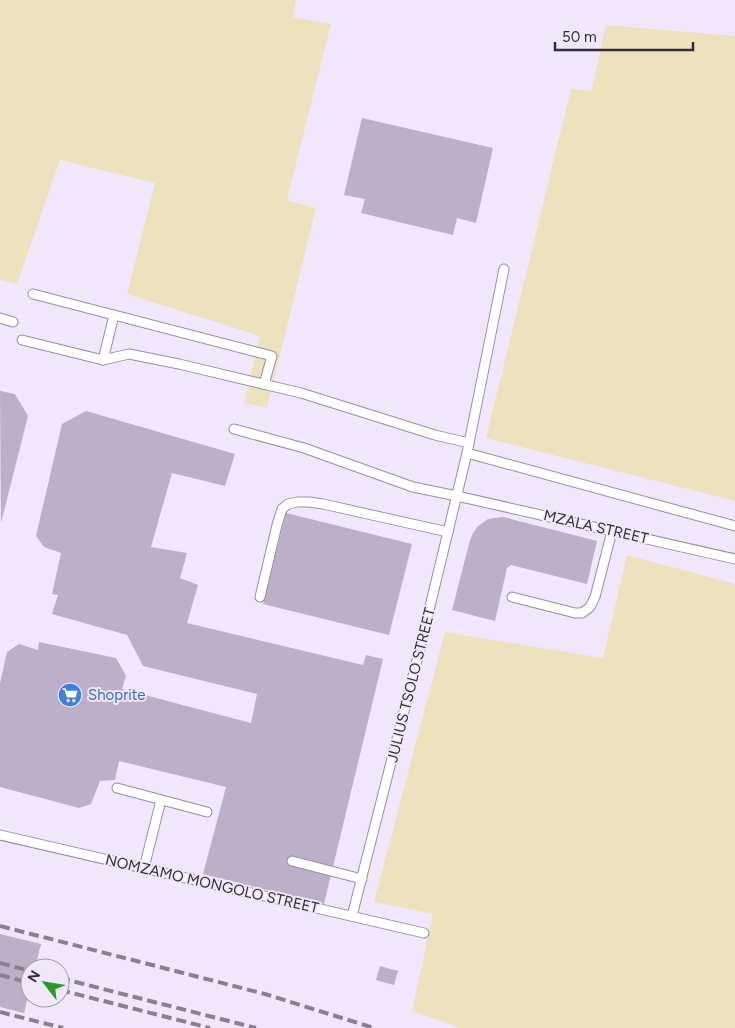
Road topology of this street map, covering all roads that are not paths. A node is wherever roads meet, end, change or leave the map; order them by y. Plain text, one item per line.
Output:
1 (504, 269) dead end
2 (33, 294) dead end
3 (114, 315) junction
4 (0, 318) edge
5 (13, 322) dead end
6 (22, 340) dead end
7 (103, 360) junction
8 (264, 384) junction
9 (234, 429) dead end
10 (469, 443) junction
11 (467, 454) junction
12 (457, 496) junction
13 (735, 526) edge
14 (612, 531) junction
15 (448, 532) junction
16 (735, 559) edge
17 (260, 597) dead end
18 (512, 597) dead end
19 (117, 788) dead end
20 (161, 800) junction
21 (207, 812) dead end
22 (0, 835) edge
23 (292, 861) dead end
24 (144, 868) junction
25 (362, 879) junction
26 (352, 916) junction
27 (424, 933) dead end

1 - 10 lane, JULIUS TSOLO STREET
2 - 3 lane
3 - 7 lane
3 - 8 lane
4 - 5 lane
6 - 7 lane
7 - 8 lane
8 - 10 lane
9 - 12 lane, MZALA STREET
10 - 11 lane, JULIUS TSOLO STREET
11 - 12 lane, JULIUS TSOLO STREET
11 - 13 lane
12 - 14 lane, MZALA STREET
12 - 15 lane, JULIUS TSOLO STREET
14 - 16 lane, MZALA STREET
14 - 18 lane
15 - 17 lane
15 - 25 lane, JULIUS TSOLO STREET
19 - 20 lane
20 - 21 lane
20 - 24 lane
22 - 24 lane, NOMZAMO MONGOLO STREET
23 - 25 lane
24 - 26 lane, NOMZAMO MONGOLO STREET
25 - 26 lane, JULIUS TSOLO STREET
26 - 27 lane, NOMZAMO MONGOLO STREET

